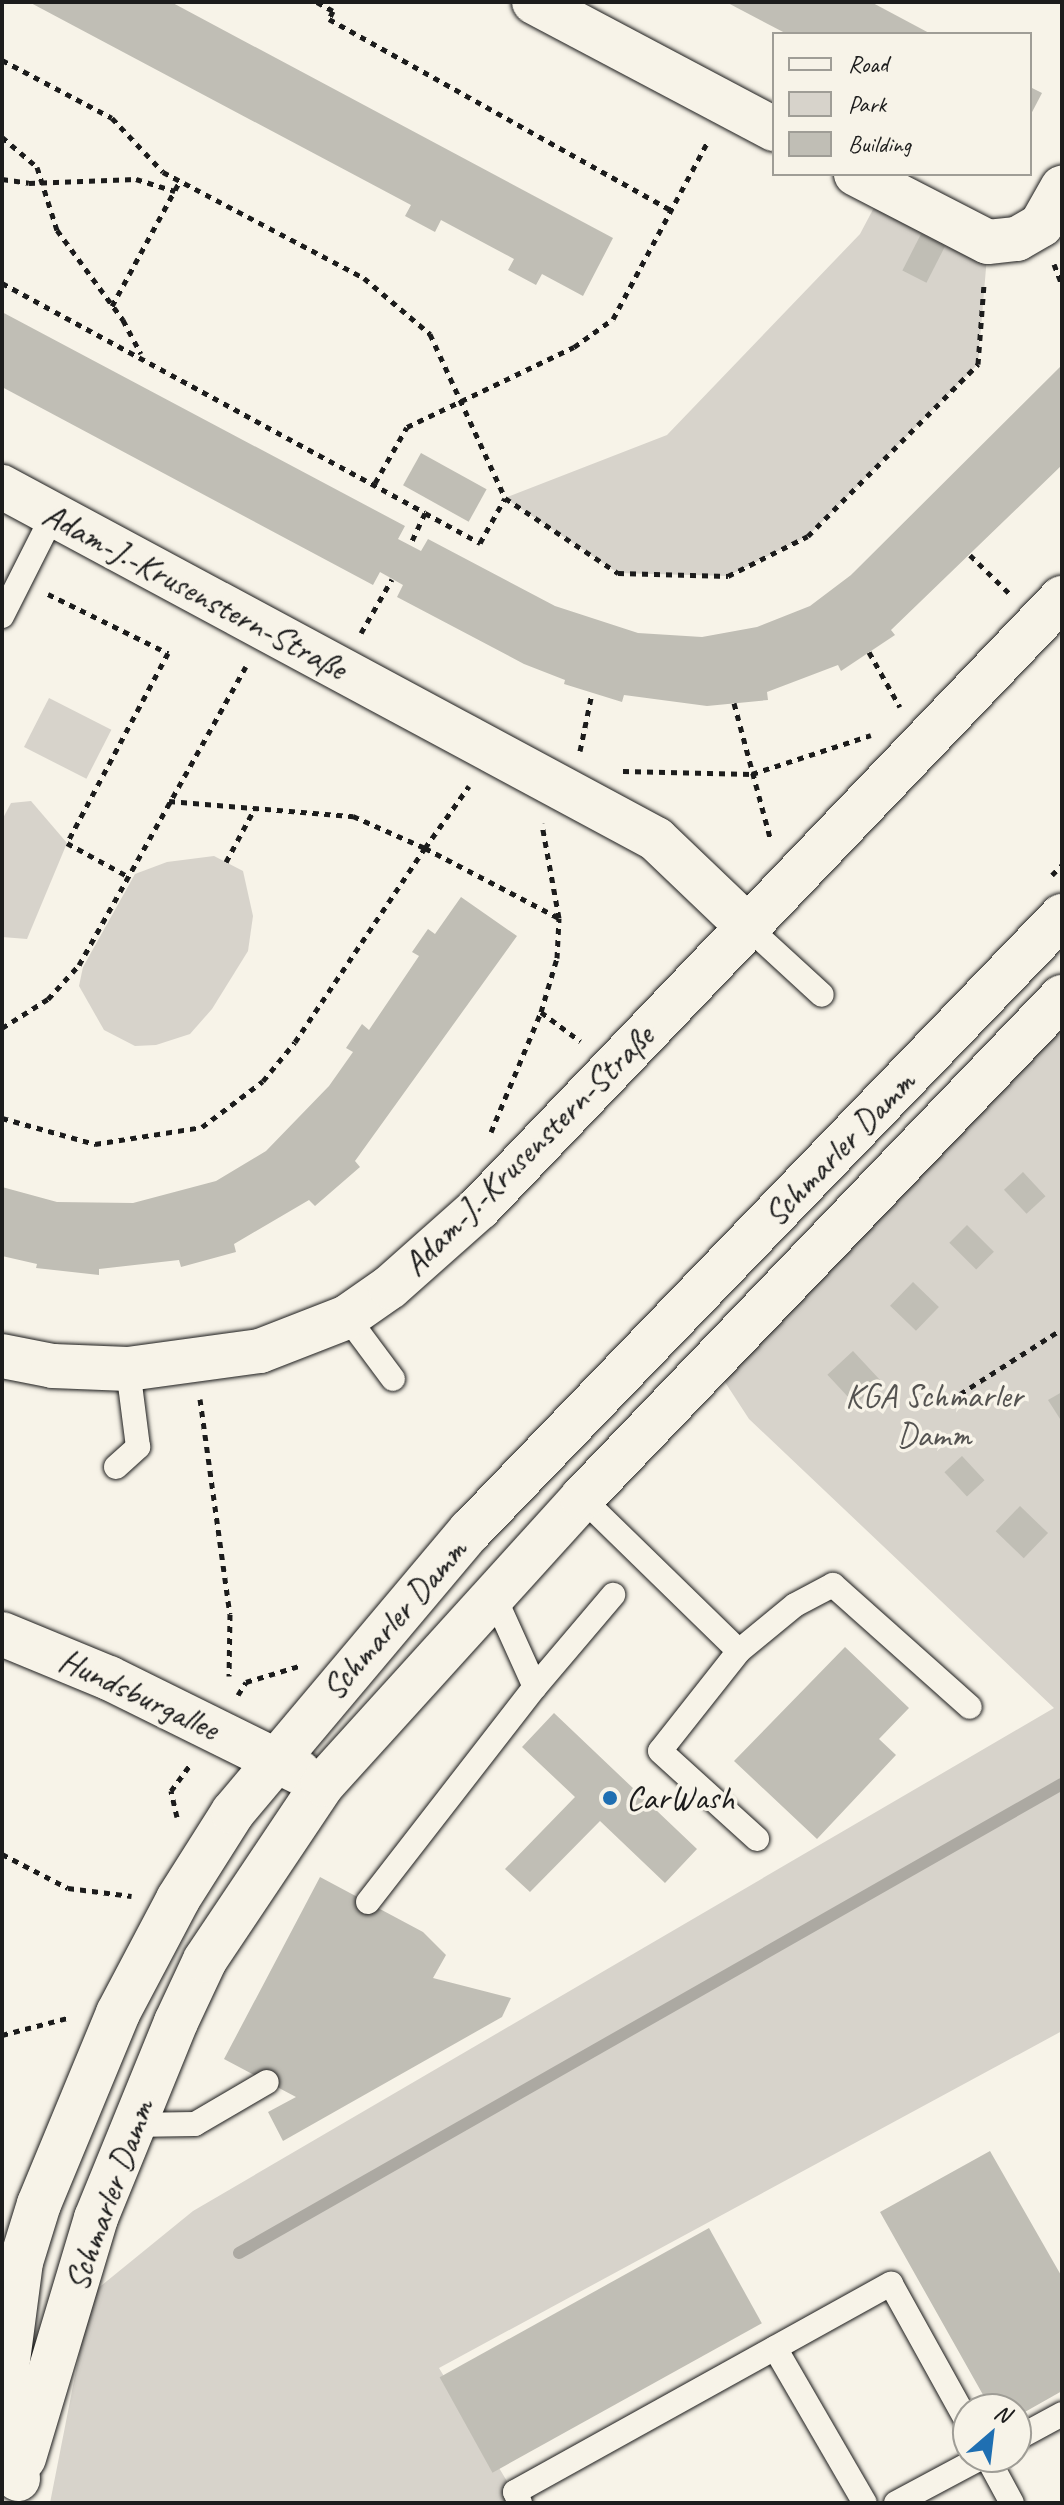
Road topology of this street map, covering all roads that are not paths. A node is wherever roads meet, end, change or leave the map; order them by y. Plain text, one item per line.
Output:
1 (534, 2) edge
2 (772, 128) edge
3 (860, 176) edge
4 (1062, 188) edge
5 (2, 487) edge
6 (53, 515) junction
7 (1050, 610) edge
8 (2, 616) edge
9 (1062, 916) edge
10 (748, 927) junction
11 (822, 995) dead end
12 (1062, 997) edge
13 (347, 1317) junction
14 (2, 1356) edge
15 (128, 1369) junction
16 (393, 1379) dead end
17 (116, 1467) dead end
18 (582, 1498) junction
19 (493, 1594) junction
20 (613, 1595) dead end
21 (2, 1634) edge
22 (739, 1651) junction
23 (535, 1687) junction
24 (970, 1707) dead end
25 (274, 1758) junction
26 (323, 1784) junction
27 (757, 1839) dead end
28 (368, 1902) dead end
29 (267, 2082) dead end
30 (131, 2125) junction
31 (775, 2348) junction
32 (952, 2394) edge
33 (1062, 2414) edge
34 (1032, 2430) edge
35 (953, 2473) edge
36 (994, 2473) edge
37 (16, 2491) edge
38 (520, 2503) edge
39 (865, 2503) edge
40 (896, 2503) edge
41 (1012, 2503) edge

1 - 2 street
3 - 4 street
5 - 6 street, Adam-J.-Krusenstern-Straße
6 - 8 lane
6 - 10 street, Adam-J.-Krusenstern-Straße
7 - 10 street, Adam-J.-Krusenstern-Straße
9 - 25 street, Schmarler Damm
10 - 11 lane
10 - 13 street, Adam-J.-Krusenstern-Straße
12 - 18 street, Schmarler Damm
13 - 15 street, Adam-J.-Krusenstern-Straße
13 - 16 lane
14 - 15 street, Adam-J.-Krusenstern-Straße
15 - 17 lane
18 - 19 street, Schmarler Damm
18 - 22 lane
19 - 23 lane
19 - 26 street, Schmarler Damm
20 - 23 lane
21 - 25 street, Hundsburgallee
22 - 24 lane
22 - 27 lane
23 - 28 lane
25 - 26 street, Hundsburgallee
25 - 37 street, Schmarler Damm
26 - 30 street, Schmarler Damm
29 - 30 lane
30 - 37 street, Schmarler Damm
31 - 32 lane
31 - 38 lane
31 - 39 lane
33 - 34 lane
35 - 40 lane
36 - 41 lane

